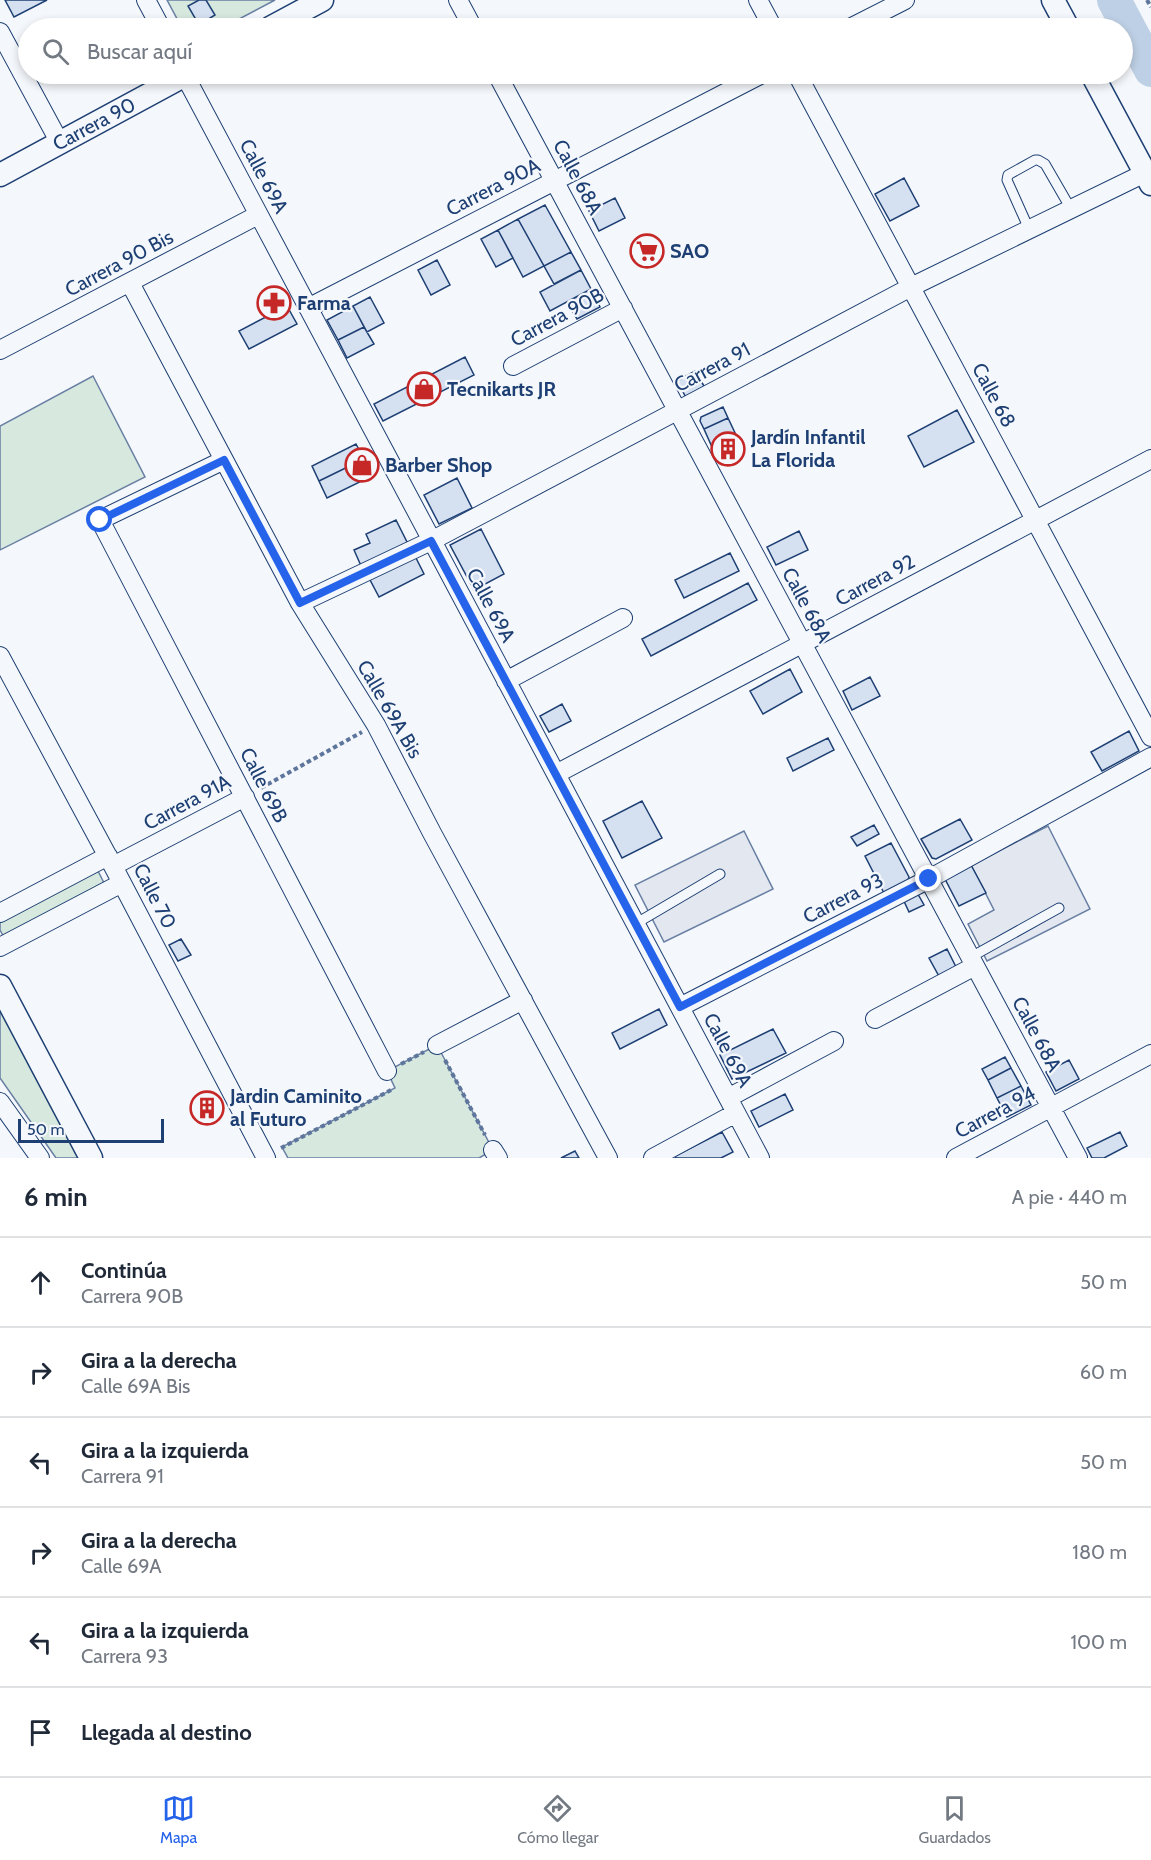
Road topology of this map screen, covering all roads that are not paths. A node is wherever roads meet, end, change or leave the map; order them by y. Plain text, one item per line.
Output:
1 (147, 0) edge
2 (322, 0) edge
3 (458, 0) edge
4 (758, 0) edge
5 (905, 0) edge
6 (1053, 0) edge
7 (156, 18) edge
8 (289, 18) edge
9 (468, 18) edge
10 (768, 18) edge
11 (870, 18) edge
12 (1063, 18) edge
13 (0, 32) edge
14 (18, 65) edge
15 (28, 84) edge
16 (167, 84) edge
17 (190, 84) edge
18 (502, 84) edge
19 (743, 84) edge
20 (802, 84) edge
21 (1097, 84) edge
22 (60, 143) junction
23 (0, 175) edge
24 (1148, 179) edge
25 (555, 181) junction
26 (1071, 209) junction
27 (258, 214) junction
28 (1029, 229) junction
29 (130, 283) junction
30 (911, 287) junction
31 (308, 308) junction
32 (623, 308) junction
33 (0, 350) edge
34 (513, 366) dead end
35 (678, 410) junction
36 (1151, 459) edge
37 (224, 460) junction
38 (1035, 520) junction
39 (431, 541) junction
40 (300, 603) junction
41 (623, 618) dead end
42 (803, 644) junction
43 (0, 656) edge
44 (506, 681) junction
45 (1151, 737) edge
46 (1151, 757) edge
47 (556, 774) junction
48 (245, 797) junction
49 (111, 861) junction
50 (720, 874) dead end
51 (929, 879) junction
52 (122, 883) junction
53 (1059, 908) dead end
54 (0, 913) edge
55 (635, 924) junction
56 (0, 947) edge
57 (973, 962) junction
58 (0, 986) edge
59 (523, 999) junction
60 (680, 1007) junction
61 (874, 1019) dead end
62 (834, 1041) dead end
63 (437, 1045) road end
64 (1151, 1054) edge
65 (387, 1071) road end
66 (0, 1102) edge
67 (732, 1105) junction
68 (1051, 1108) junction
69 (266, 1157) edge
70 (40, 1158) edge
71 (91, 1158) edge
72 (608, 1158) edge
73 (653, 1158) edge
74 (760, 1158) edge
75 (956, 1158) edge
76 (1078, 1158) edge

1 - 7 street
2 - 8 street
3 - 9 street
4 - 10 street
5 - 11 street
6 - 12 street
13 - 14 street
15 - 22 street
16 - 22 street, Carrera 90
17 - 27 street, Calle 69A
18 - 25 street, Calle 68A
19 - 25 street, Carrera 90A
20 - 30 street, Calle 68
21 - 24 street
22 - 23 street, Carrera 90
24 - 26 street, Carrera 91
25 - 31 street, Carrera 90A
25 - 32 street, Calle 68A
26 - 28 street, Carrera 91
26 - 28 lane
27 - 29 street, Carrera 90 Bis
27 - 31 street, Calle 69A
28 - 30 street, Carrera 91
29 - 33 street, Carrera 90 Bis
29 - 37 street, Calle 69A Bis
30 - 35 street, Carrera 91
30 - 38 street, Calle 68
31 - 39 street, Calle 69A
32 - 34 street, Carrera 90B
32 - 35 street, Calle 68A
35 - 39 street, Carrera 91
35 - 42 street, Calle 68A
36 - 38 street, Carrera 92
37 - 40 street, Calle 69A Bis
37 - 48 street, Calle 69B
38 - 42 street, Carrera 92
38 - 45 street, Calle 68
39 - 40 street, Carrera 91
39 - 44 street, Calle 69A
40 - 59 street, Calle 69A Bis
41 - 44 street
42 - 47 street, Carrera 92
42 - 51 street, Calle 68A
43 - 49 street, Calle 70
44 - 47 street, Calle 69A
46 - 51 street, Carrera 93
47 - 55 street, Calle 69A
48 - 49 street, Carrera 91A
48 - 65 street, Calle 69B
49 - 52 street, Calle 70
49 - 54 street, Carrera 91A
50 - 55 lane
51 - 57 street, Calle 68A
51 - 60 street, Carrera 93
52 - 56 street
52 - 69 street, Calle 70
53 - 57 lane
55 - 60 street, Calle 69A
57 - 61 street
57 - 68 street, Calle 68A
58 - 71 street
59 - 63 street
59 - 72 street, Calle 69A Bis
60 - 67 street, Calle 69A
62 - 67 street
64 - 68 street, Carrera 94
66 - 70 street
67 - 73 street
67 - 74 street, Calle 69A
68 - 75 street, Carrera 94
68 - 76 street, Calle 68A

